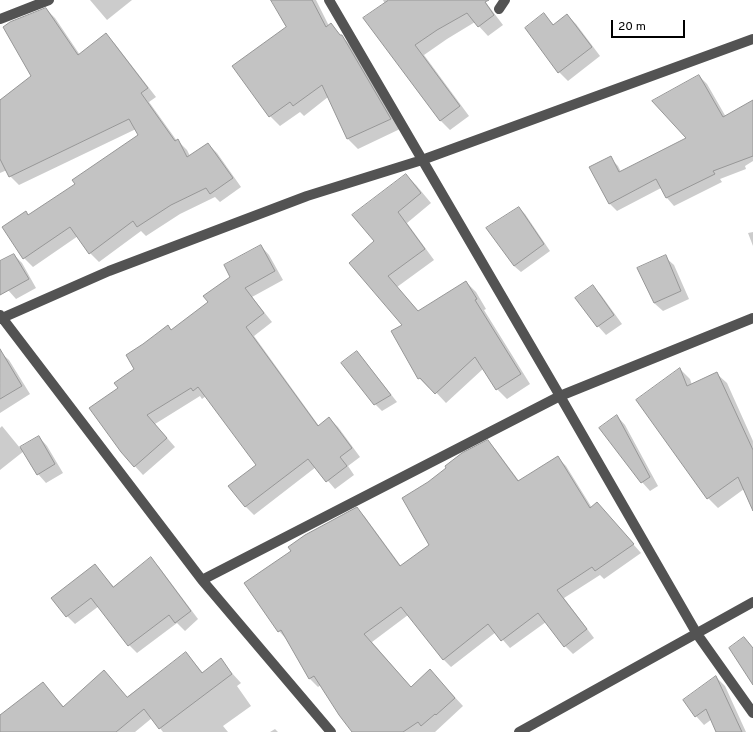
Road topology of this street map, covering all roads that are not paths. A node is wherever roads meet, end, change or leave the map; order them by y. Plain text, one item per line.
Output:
1 (49, 0) edge
2 (329, 0) edge
3 (505, 0) edge
4 (499, 9) dead end
5 (0, 20) edge
6 (753, 39) edge
7 (422, 160) junction
8 (1, 317) edge
9 (753, 318) edge
10 (560, 396) junction
11 (202, 580) junction
12 (753, 602) edge
13 (697, 634) junction
14 (753, 713) edge
15 (331, 732) edge
16 (519, 732) edge

1 - 5 street
2 - 7 street
3 - 4 street
6 - 7 street
7 - 8 street
7 - 10 street
8 - 11 street
9 - 10 street
10 - 11 street
10 - 13 street
11 - 15 street
12 - 13 street
13 - 14 street
13 - 16 street

